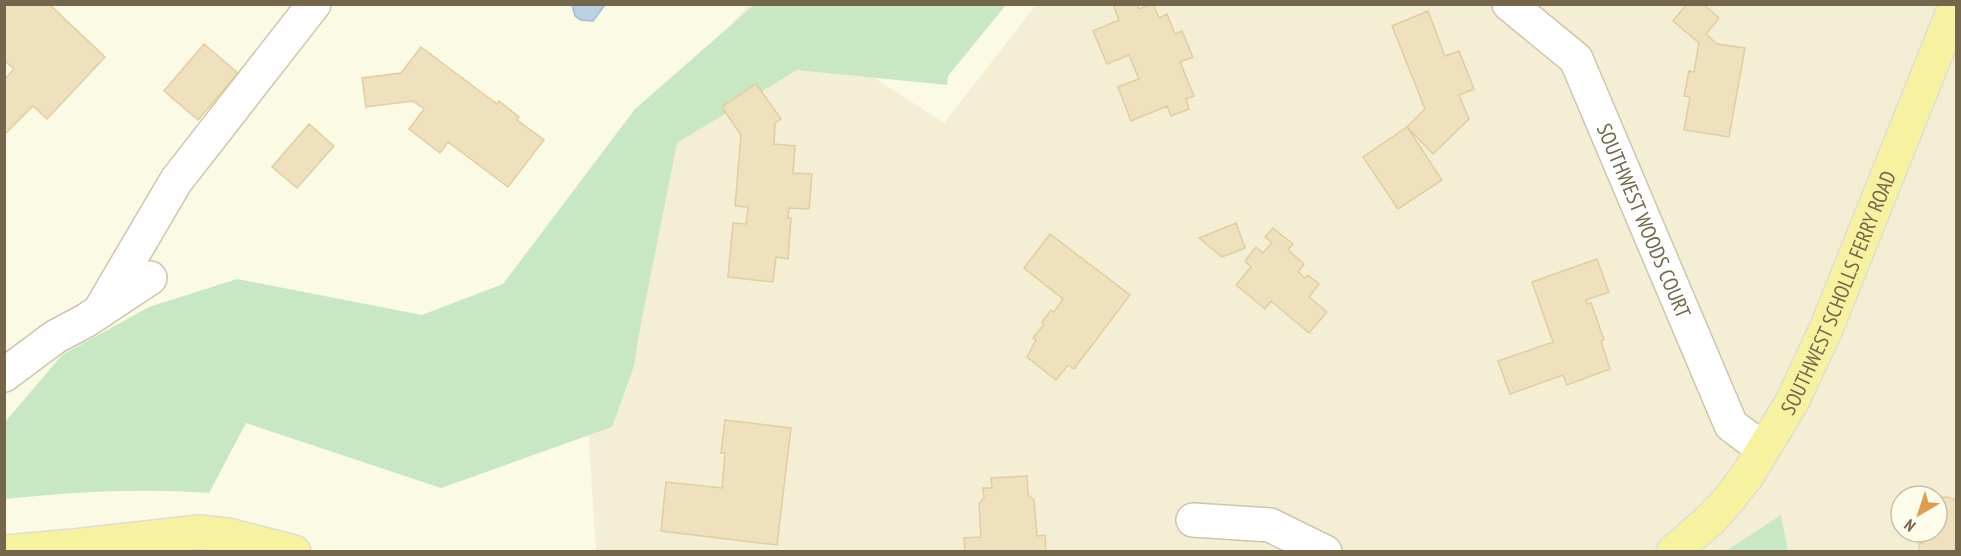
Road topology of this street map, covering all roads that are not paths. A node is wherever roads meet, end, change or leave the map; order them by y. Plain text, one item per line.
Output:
1 (314, 4) edge
2 (1509, 4) edge
3 (1956, 4) edge
4 (150, 278) dead end
5 (99, 312) junction
6 (4, 375) edge
7 (1763, 449) junction
8 (1193, 520) dead end
9 (5, 552) edge
10 (294, 552) edge
11 (1324, 552) edge
12 (1673, 552) edge

1 - 5 street
2 - 7 street, SOUTHWEST WOODS COURT
3 - 7 main road, SOUTHWEST SCHOLLS FERRY ROAD
4 - 5 street
5 - 6 street
7 - 12 main road, SOUTHWEST SCHOLLS FERRY ROAD
8 - 11 street
9 - 10 main road

